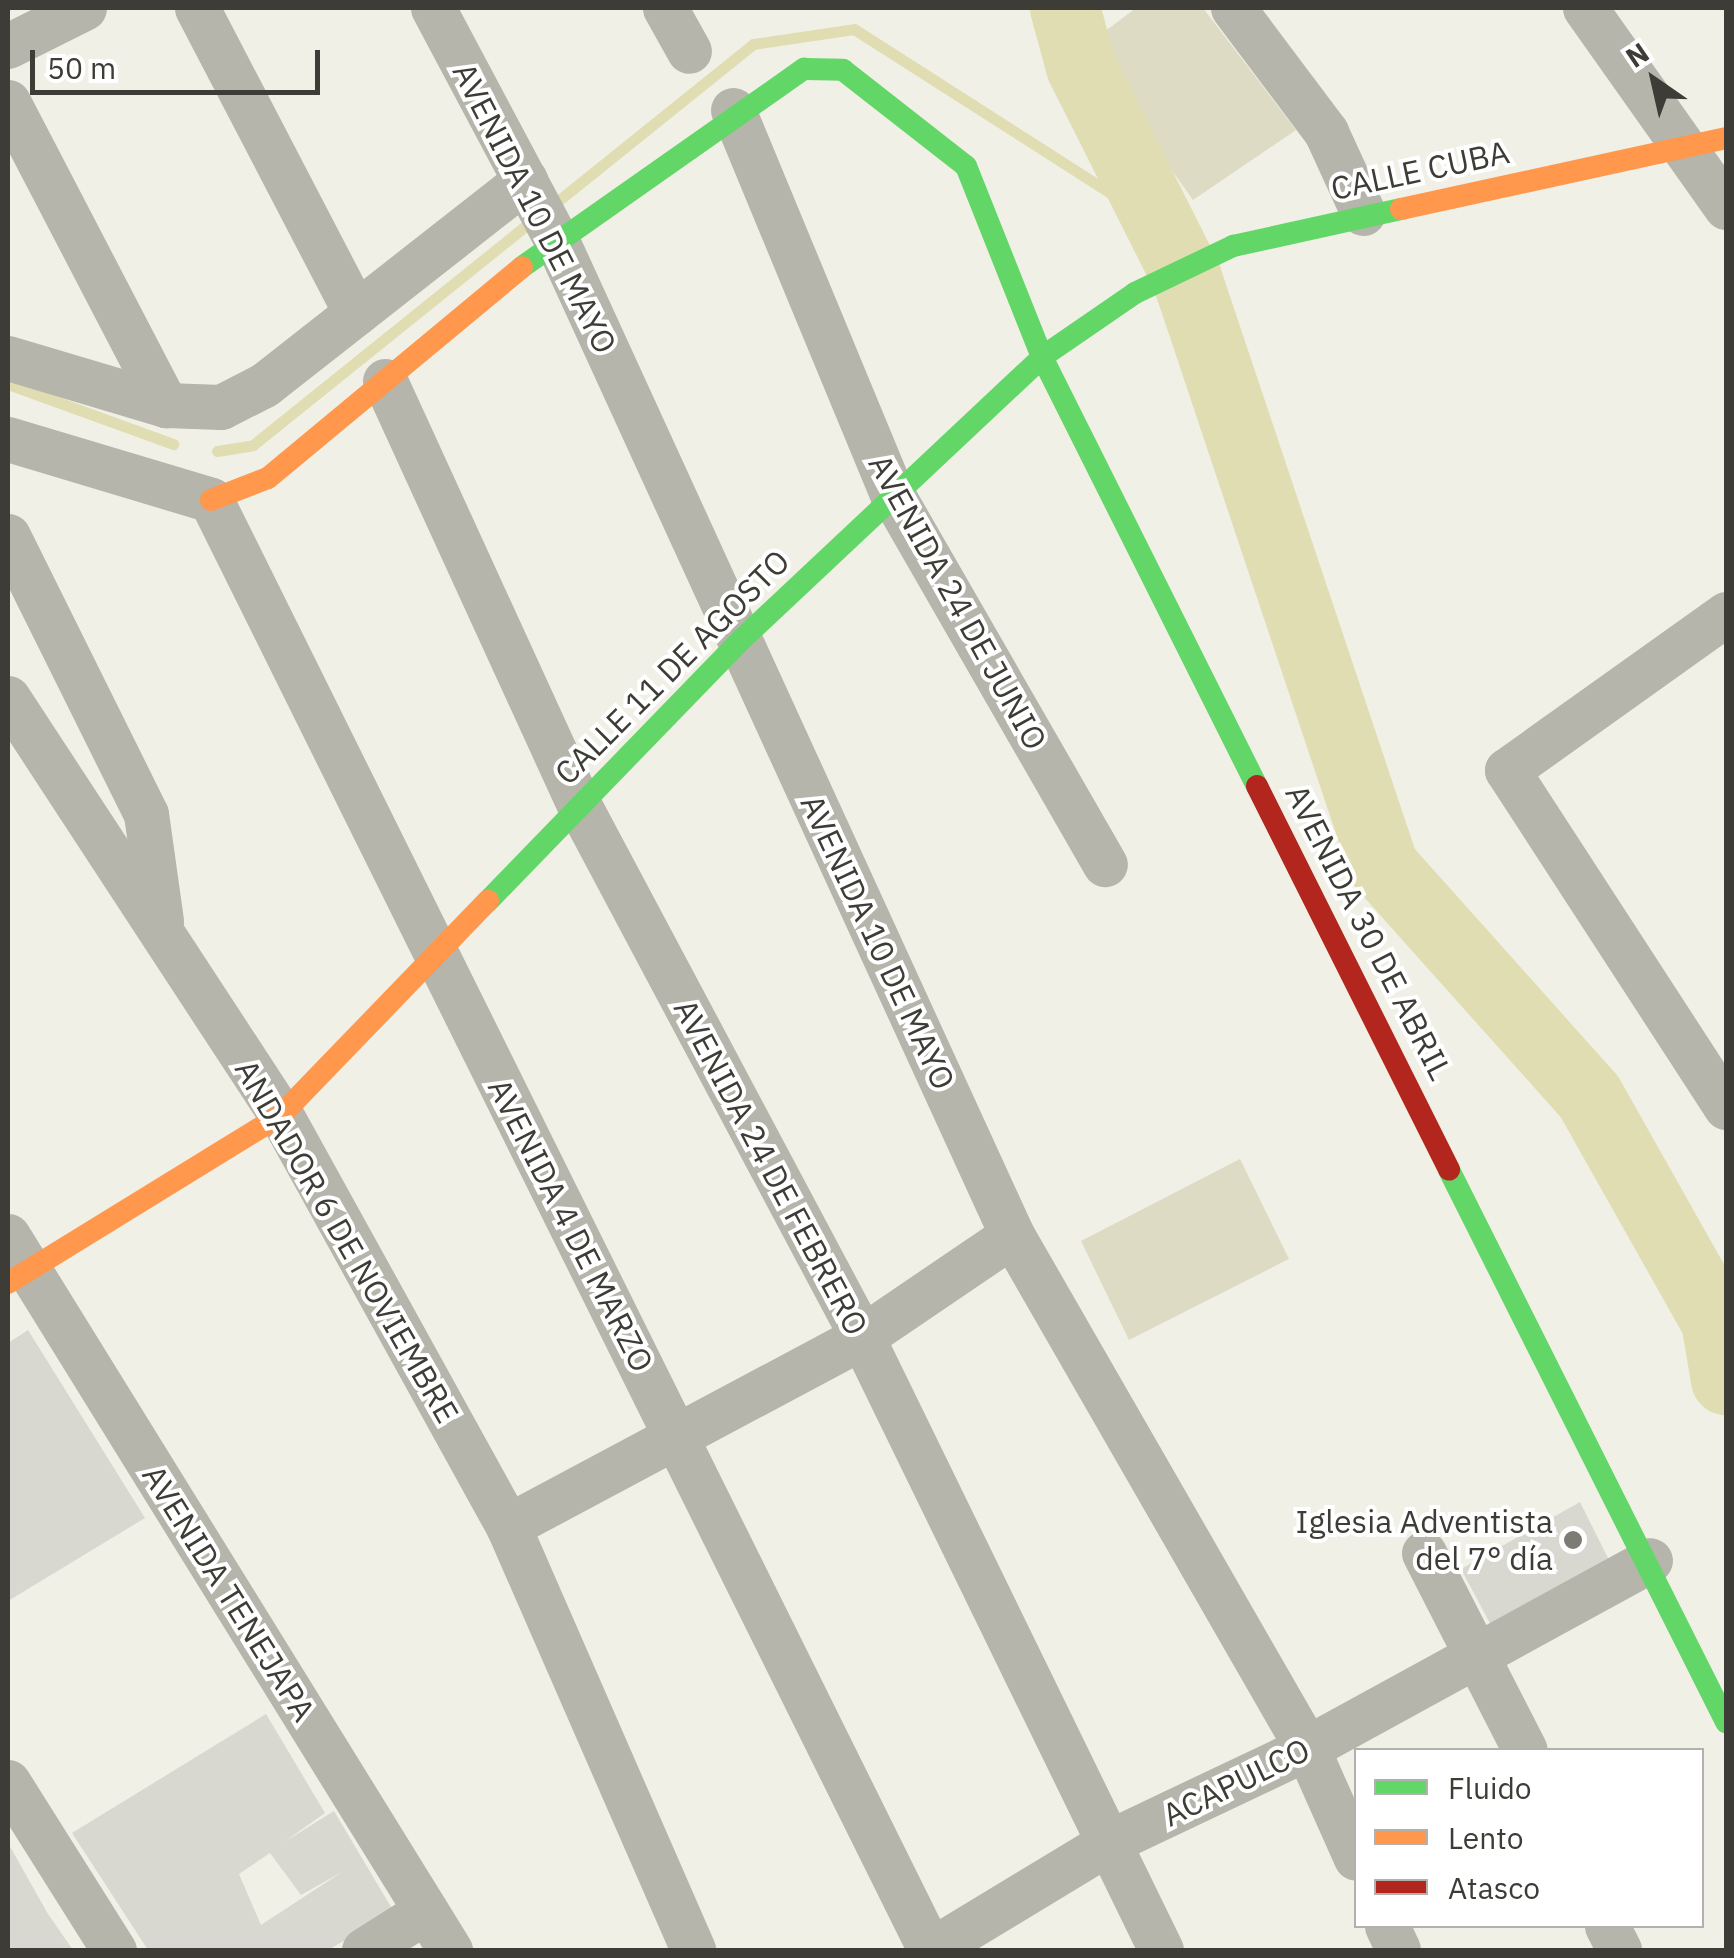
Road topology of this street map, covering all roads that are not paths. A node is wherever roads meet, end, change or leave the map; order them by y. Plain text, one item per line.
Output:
1 (84, 8) edge
2 (197, 8) edge
3 (433, 8) edge
4 (666, 8) edge
5 (1233, 8) edge
6 (1585, 8) edge
7 (8, 46) edge
8 (689, 52) dead end
9 (8, 102) edge
10 (733, 110) junction
11 (1708, 145) edge
12 (1726, 207) edge
13 (540, 209) junction
14 (1363, 213) junction
15 (1135, 292) joint
16 (356, 312) junction
17 (1042, 357) junction
18 (8, 358) edge
19 (385, 381) junction
20 (166, 406) junction
21 (8, 439) edge
22 (892, 494) junction
23 (211, 500) junction
24 (8, 536) edge
25 (1720, 632) edge
26 (740, 641) junction
27 (8, 698) edge
28 (580, 807) junction
29 (1106, 864) dead end
30 (164, 938) junction
31 (435, 957) junction
32 (1726, 1107) edge
33 (282, 1115) junction
34 (1012, 1235) junction
35 (15, 1263) edge
36 (862, 1337) junction
37 (679, 1437) junction
38 (508, 1526) junction
39 (1424, 1554) dead end
40 (1650, 1560) junction
41 (1480, 1656) junction
42 (1726, 1722) edge
43 (1307, 1748) junction
44 (1524, 1748) edge
45 (8, 1782) edge
46 (1112, 1841) junction
47 (1354, 1854) edge
48 (426, 1912) junction
49 (114, 1950) edge
50 (364, 1950) edge
51 (450, 1950) edge
52 (693, 1950) edge
53 (931, 1950) edge
54 (1161, 1950) edge

1 - 7 street
2 - 16 street
3 - 13 street, AVENIDA 10 DE MAYO
4 - 8 street
5 - 14 street
6 - 11 street
9 - 20 street
10 - 13 street
10 - 17 street, AVENIDA 30 DE ABRIL
10 - 22 street, AVENIDA 24 DE JUNIO
11 - 12 street
11 - 14 street, CALLE CUBA
13 - 16 street
13 - 19 street
13 - 26 street, AVENIDA 10 DE MAYO
14 - 15 street, CALLE CUBA
15 - 17 street, CALLE 11 DE AGOSTO
16 - 20 street
17 - 22 street, CALLE 11 DE AGOSTO
17 - 40 street, AVENIDA 30 DE ABRIL
18 - 20 street
19 - 23 street
19 - 28 street, AVENIDA 24 DE FEBRERO
21 - 23 street
22 - 26 street, CALLE 11 DE AGOSTO
22 - 29 street, AVENIDA 24 DE JUNIO
23 - 31 street, AVENIDA 4 DE MARZO
24 - 30 street, ANDADOR 6 DE NOVIEMBRE
25 - 32 street
26 - 28 street, CALLE 11 DE AGOSTO
26 - 34 street, AVENIDA 10 DE MAYO
27 - 30 street
28 - 31 street, CALLE 11 DE AGOSTO
28 - 36 street, AVENIDA 24 DE FEBRERO
30 - 33 street, ANDADOR 6 DE NOVIEMBRE
31 - 33 street, CALLE 11 DE AGOSTO
31 - 37 street, AVENIDA 4 DE MARZO
33 - 35 street, CALLE 11 DE AGOSTO
33 - 38 street, ANDADOR 6 DE NOVIEMBRE
34 - 36 street
34 - 43 street, AVENIDA 10 DE MAYO
35 - 48 street, AVENIDA TENEJAPA
36 - 37 street
36 - 46 street, AVENIDA 24 DE FEBRERO
37 - 38 street
37 - 53 street, AVENIDA 4 DE MARZO
38 - 52 street, ANDADOR 6 DE NOVIEMBRE
39 - 41 street
40 - 41 street, ACAPULCO
40 - 42 street, AVENIDA 30 DE ABRIL
41 - 43 street, ACAPULCO
41 - 44 street
43 - 46 street, ACAPULCO
43 - 47 street, AVENIDA 10 DE MAYO
45 - 49 street
46 - 53 street, ACAPULCO
46 - 54 street, AVENIDA 24 DE FEBRERO
48 - 50 street
48 - 51 street, AVENIDA TENEJAPA

